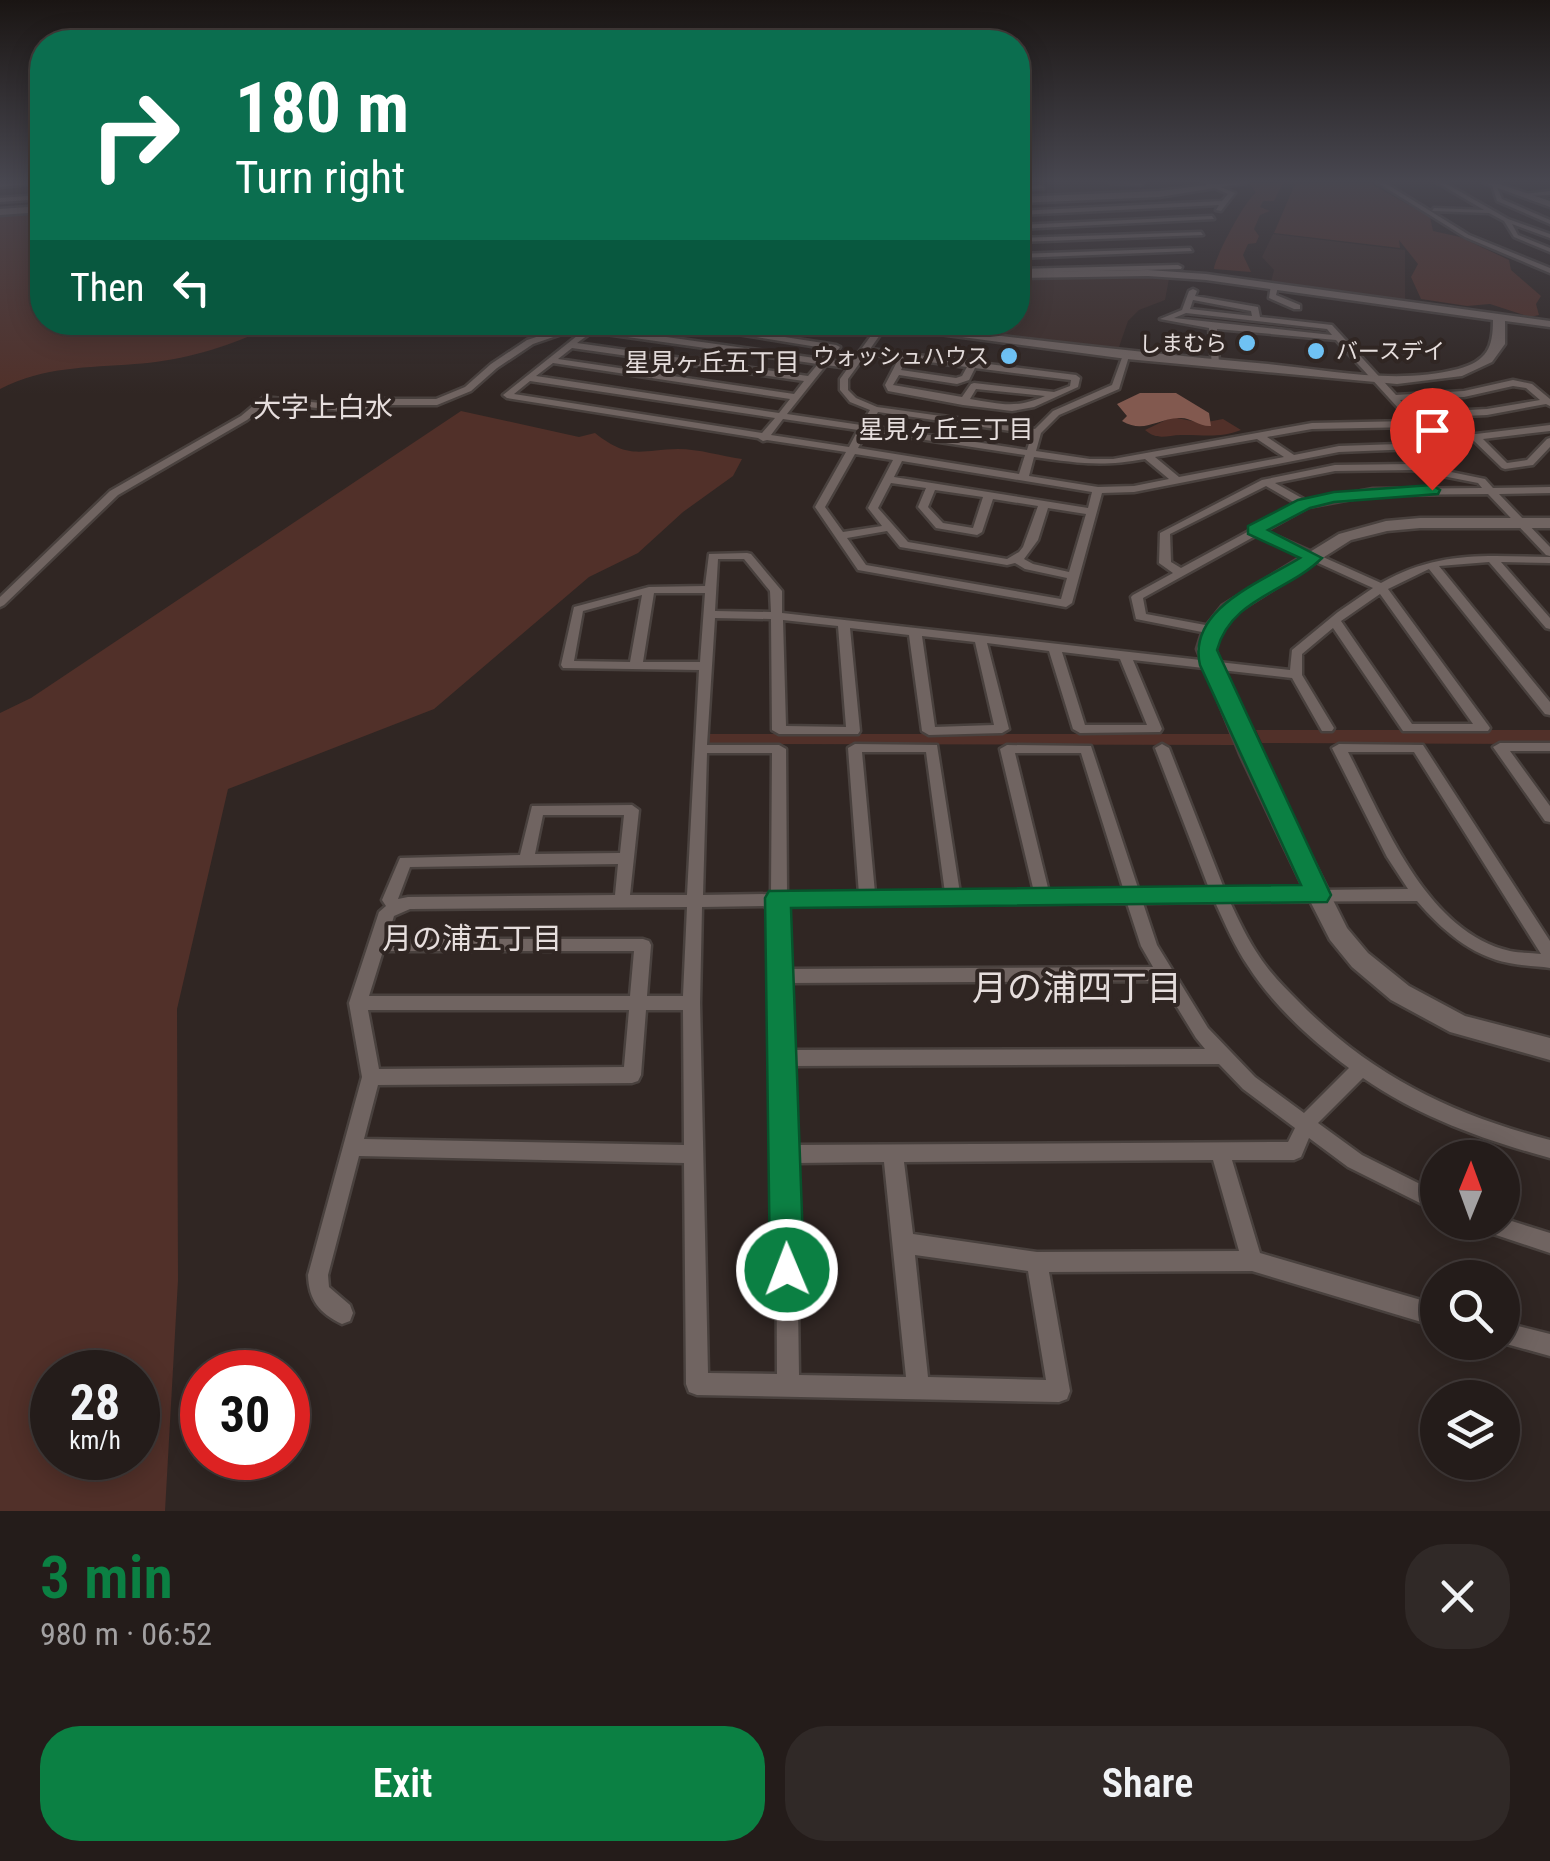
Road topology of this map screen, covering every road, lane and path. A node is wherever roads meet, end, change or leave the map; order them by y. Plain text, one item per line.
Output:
1 (1071, 254) junction
2 (1089, 254) edge
3 (1188, 254) edge
4 (1509, 254) edge
5 (1030, 256) edge
6 (1085, 269) junction
7 (1179, 271) junction
8 (1550, 271) edge
9 (1030, 272) edge
10 (1030, 273) edge
11 (1274, 287) junction
12 (1297, 307) dead end
13 (1185, 311) junction
14 (1256, 318) junction
15 (1499, 318) junction
16 (1550, 324) edge
17 (1212, 326) junction
18 (551, 335) edge
19 (581, 335) edge
20 (645, 335) edge
21 (715, 335) edge
22 (754, 335) edge
23 (875, 335) edge
24 (968, 335) edge
25 (1341, 338) junction
26 (571, 344) junction
27 (704, 345) junction
28 (863, 351) junction
29 (905, 355) junction
30 (1128, 356) junction
31 (551, 360) junction
32 (688, 362) junction
33 (824, 362) junction
34 (972, 364) junction
35 (1215, 364) junction
36 (852, 366) junction
37 (897, 372) junction
38 (529, 378) junction
39 (670, 378) junction
40 (810, 379) junction
41 (1380, 380) junction
42 (1057, 392) junction
43 (652, 396) junction
44 (796, 398) junction
45 (1395, 398) junction
46 (1081, 401) junction
47 (963, 402) junction
48 (1549, 402) edge
49 (1031, 405) junction
50 (875, 409) junction
51 (1056, 412) junction
52 (781, 416) junction
53 (631, 417) junction
54 (1413, 420) junction
55 (1550, 428) edge
56 (864, 429) junction
57 (1037, 432) junction
58 (1260, 436) junction
59 (1428, 437) junction
60 (1476, 437) junction
61 (762, 438) junction
62 (1550, 442) edge
63 (850, 452) junction
64 (1030, 454) junction
65 (1147, 456) junction
66 (899, 458) junction
67 (1292, 458) junction
68 (1023, 478) junction
69 (888, 479) junction
70 (1177, 481) junction
71 (1266, 482) junction
72 (932, 486) junction
73 (1098, 490) junction
74 (1489, 490) junction
75 (1550, 490) edge
76 (989, 496) junction
77 (1044, 504) junction
78 (1304, 504) junction
79 (1092, 512) junction
80 (1522, 523) junction
81 (1550, 523) edge
82 (888, 528) junction
83 (1254, 530) junction
84 (839, 536) junction
85 (1550, 556) edge
86 (1313, 558) junction
87 (1018, 560) junction
88 (1493, 560) junction
89 (1432, 564) junction
90 (1178, 572) junction
91 (1074, 576) junction
92 (1381, 587) junction
93 (711, 589) junction
94 (649, 590) junction
95 (0, 603) edge
96 (710, 614) junction
97 (779, 616) junction
98 (844, 623) junction
99 (1336, 623) junction
100 (1550, 625) edge
101 (1212, 630) junction
102 (915, 632) junction
103 (980, 638) junction
104 (1054, 647) junction
105 (1125, 655) junction
106 (636, 665) junction
107 (1210, 665) junction
108 (706, 666) junction
109 (1296, 675) junction
110 (1550, 711) edge
111 (1327, 728) dead end
112 (1550, 747) edge
113 (1162, 748) dead end
114 (700, 749) junction
115 (1550, 817) edge
116 (627, 858) junction
117 (526, 860) junction
118 (1042, 895) junction
119 (1132, 895) junction
120 (1221, 895) junction
121 (1318, 895) junction
122 (1418, 895) junction
123 (953, 896) junction
124 (866, 897) junction
125 (778, 898) junction
126 (694, 899) junction
127 (622, 900) junction
128 (395, 907) junction
129 (375, 945) junction
130 (1550, 957) edge
131 (1165, 974) junction
132 (779, 976) junction
133 (638, 1003) junction
134 (690, 1003) junction
135 (358, 1004) junction
136 (1548, 1053) edge
137 (1225, 1056) junction
138 (783, 1058) junction
139 (1360, 1068) junction
140 (371, 1076) junction
141 (1307, 1122) junction
142 (354, 1147) junction
143 (1550, 1149) edge
144 (1220, 1152) junction
145 (893, 1153) junction
146 (692, 1154) junction
147 (786, 1154) junction
148 (1420, 1194) edge
149 (1520, 1234) edge
150 (904, 1244) junction
151 (1550, 1244) edge
152 (1252, 1260) junction
153 (1037, 1262) junction
154 (1420, 1311) edge
155 (342, 1313) dead end
156 (1520, 1338) edge
157 (1550, 1345) edge
158 (788, 1385) junction
159 (918, 1388) junction

1 - 2 street
1 - 5 street
1 - 6 street
3 - 7 street
4 - 8 street
6 - 7 street
6 - 9 street
7 - 10 street
7 - 11 street
11 - 12 street
11 - 15 street
13 - 14 street
13 - 14 street
13 - 17 street
14 - 25 street
15 - 16 street
15 - 41 street
17 - 25 street
17 - 35 street
18 - 95 street
19 - 26 street
20 - 27 street
21 - 27 street
22 - 33 street
23 - 28 street
24 - 30 street
25 - 41 street
26 - 31 street
26 - 32 street
27 - 32 street
27 - 33 street
28 - 29 street
28 - 36 street
29 - 34 street
29 - 37 street
30 - 35 street
30 - 46 street
31 - 38 street
31 - 39 street
32 - 39 street
32 - 40 street
33 - 36 street
33 - 40 street
34 - 37 street
34 - 42 street
35 - 41 street
36 - 50 street
37 - 47 street
38 - 43 street
38 - 53 street
39 - 43 street
39 - 44 street
40 - 44 street
41 - 45 street
42 - 46 street
42 - 47 street
42 - 49 street
43 - 52 street
43 - 53 street
44 - 52 street
45 - 48 street
45 - 54 street
46 - 51 street
47 - 49 street
48 - 54 street
49 - 51 street
50 - 56 street
50 - 57 street
51 - 57 street
52 - 56 street
52 - 61 street
53 - 61 street
54 - 58 street
54 - 59 street
55 - 60 street
56 - 63 street
56 - 64 street
57 - 64 street
58 - 65 street
58 - 67 street
59 - 60 street
59 - 67 street
60 - 62 street
61 - 63 street
63 - 66 street
63 - 84 street
64 - 65 street
64 - 68 street
65 - 70 street
66 - 68 street
66 - 69 street
67 - 70 street
68 - 73 street
69 - 72 street
69 - 82 street
70 - 73 street
71 - 74 street
71 - 78 street
71 - 90 street
72 - 76 street
72 - 76 street
73 - 79 street
74 - 75 street
74 - 78 street
74 - 80 street
76 - 77 street
77 - 79 street
77 - 87 street
78 - 83 street
79 - 91 street
80 - 81 street
80 - 85 street
80 - 86 street
82 - 84 street
82 - 87 street
83 - 86 street
83 - 90 street
84 - 91 street
85 - 88 street
86 - 92 street
86 - 101 street
87 - 91 street
88 - 89 street
88 - 100 street
89 - 92 street
89 - 110 street
90 - 101 street
92 - 99 street
92 - 99 street
93 - 94 street
93 - 96 street
93 - 97 street
94 - 106 street
94 - 106 street
96 - 97 street
96 - 108 street
97 - 98 street
97 - 98 street
98 - 102 street
99 - 109 street
101 - 107 street
102 - 103 street
102 - 103 street
103 - 104 street
104 - 105 street
104 - 105 street
105 - 107 street
106 - 108 street
107 - 109 street
107 - 121 street
108 - 114 street
109 - 111 street
112 - 115 street
113 - 120 street
114 - 125 street
114 - 126 street
116 - 117 street
116 - 117 street
116 - 127 street
117 - 128 street
118 - 119 street
118 - 119 street
118 - 123 street
119 - 120 street
119 - 131 street
120 - 121 street
120 - 139 street
121 - 122 street
121 - 136 street
122 - 130 street
122 - 130 street
123 - 124 street
123 - 124 street
124 - 125 street
125 - 126 street
125 - 132 street
126 - 127 street
126 - 134 street
127 - 128 street
128 - 129 street
129 - 133 street
129 - 135 street
131 - 132 street
131 - 137 street
132 - 138 street
133 - 134 street
133 - 135 street
133 - 140 street
134 - 146 street
135 - 140 street
137 - 138 street
137 - 141 street
138 - 147 street
139 - 141 street
139 - 143 street
140 - 142 street
141 - 144 street
141 - 148 street
142 - 146 street
142 - 155 street
144 - 145 street
144 - 152 street
145 - 147 street
145 - 150 street
146 - 158 street
147 - 158 street
149 - 151 street
150 - 153 street
150 - 159 street
152 - 153 street
152 - 154 street
153 - 159 street
156 - 157 street
158 - 159 street

